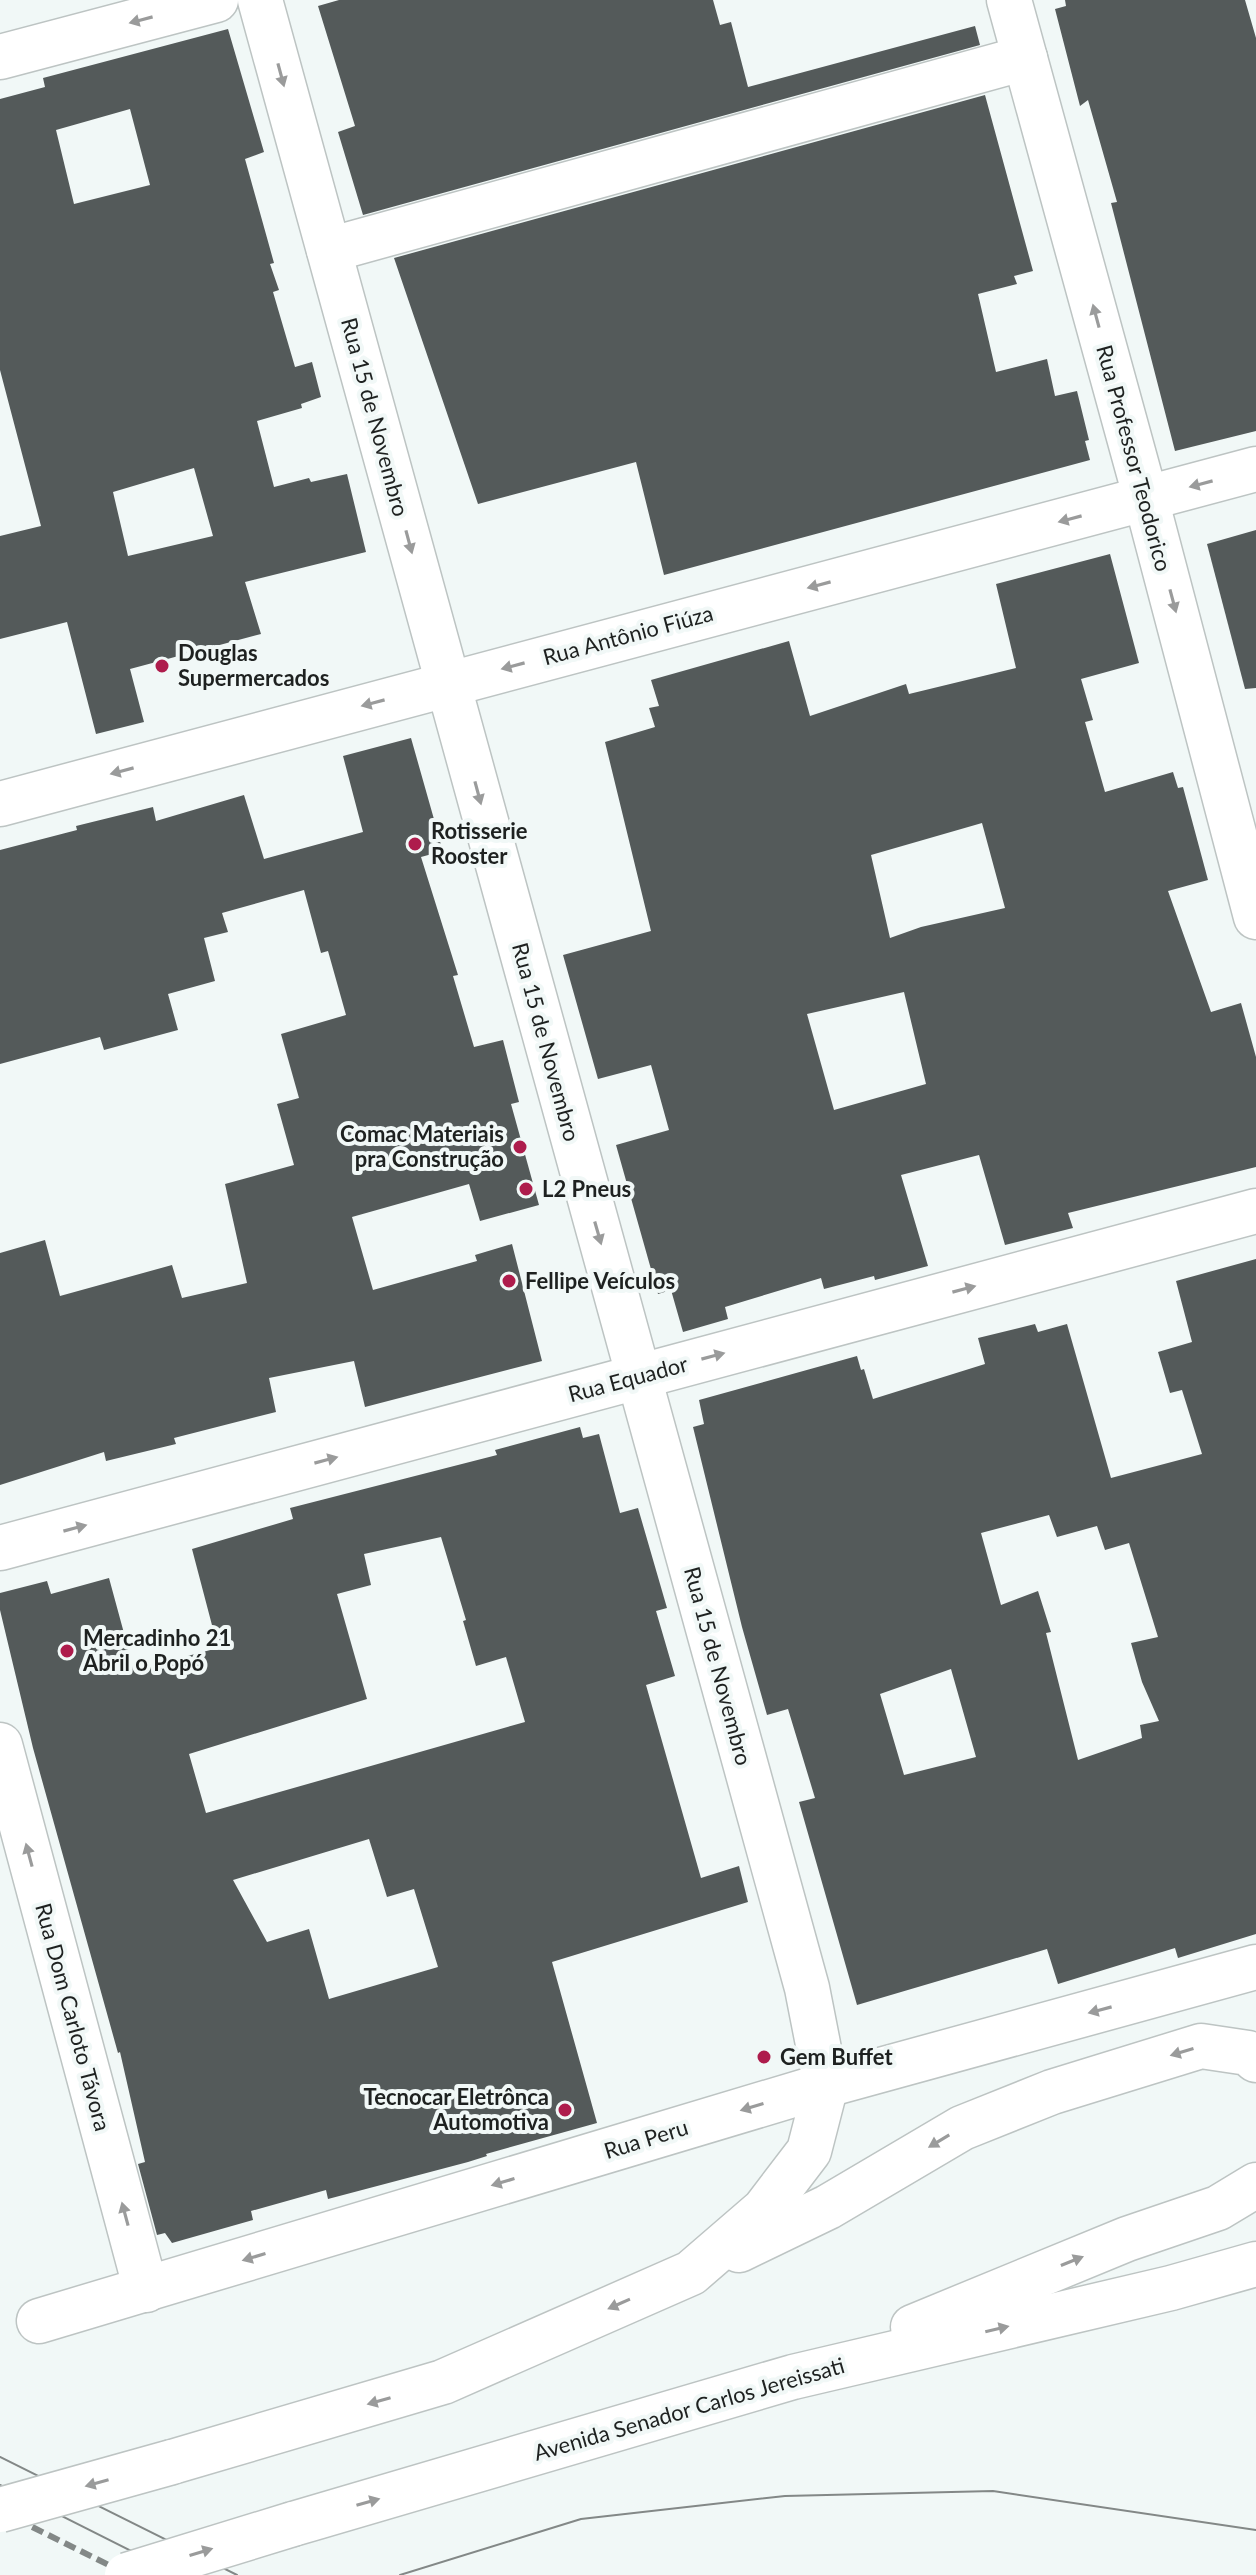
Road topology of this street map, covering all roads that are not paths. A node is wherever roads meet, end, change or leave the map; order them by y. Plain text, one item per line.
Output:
1 (216, 0) edge
2 (260, 0) edge
3 (1009, 0) edge
4 (0, 57) edge
5 (1025, 58) junction
6 (329, 250) junction
7 (1256, 469) edge
8 (1146, 499) junction
9 (448, 683) junction
10 (0, 804) edge
11 (1256, 917) edge
12 (1256, 1211) edge
13 (639, 1376) junction
14 (0, 1548) edge
15 (0, 1745) edge
16 (1256, 1967) edge
17 (1256, 2060) edge
18 (826, 2085) junction
19 (1256, 2185) edge
20 (1256, 2244) edge
21 (1256, 2264) edge
22 (691, 2273) junction
23 (1171, 2288) junction
24 (146, 2290) junction
25 (39, 2321) dead end
26 (793, 2377) junction
27 (0, 2510) edge
28 (127, 2575) edge

1 -> 4 street
2 -> 6 street, Rua 15 de Novembro
3 - 5 street, Rua Professor Teodorico
5 - 6 street
8 -> 5 street, Rua Professor Teodorico
6 -> 9 street, Rua 15 de Novembro
7 -> 8 street, Rua Antônio Fiúza
8 -> 9 street, Rua Antônio Fiúza
8 -> 11 street, Rua Professor Teodorico
9 -> 10 street, Rua Antônio Fiúza
9 -> 13 street, Rua 15 de Novembro
13 -> 12 street, Rua Equador
14 -> 13 street, Rua Equador
13 - 18 street, Rua 15 de Novembro
24 -> 15 street, Rua Dom Carloto Távora
16 -> 18 street, Rua Peru
17 -> 22 street
18 - 22 street
18 -> 24 street, Rua Peru
26 -> 19 street
20 - 23 street
21 - 23 street, Avenida Senador Carlos Jereissati
22 -> 27 street, bridge
26 -> 23 street, Avenida Senador Carlos Jereissati
24 - 25 street, Rua Peru
28 -> 26 street, Avenida Senador Carlos Jereissati, bridge

